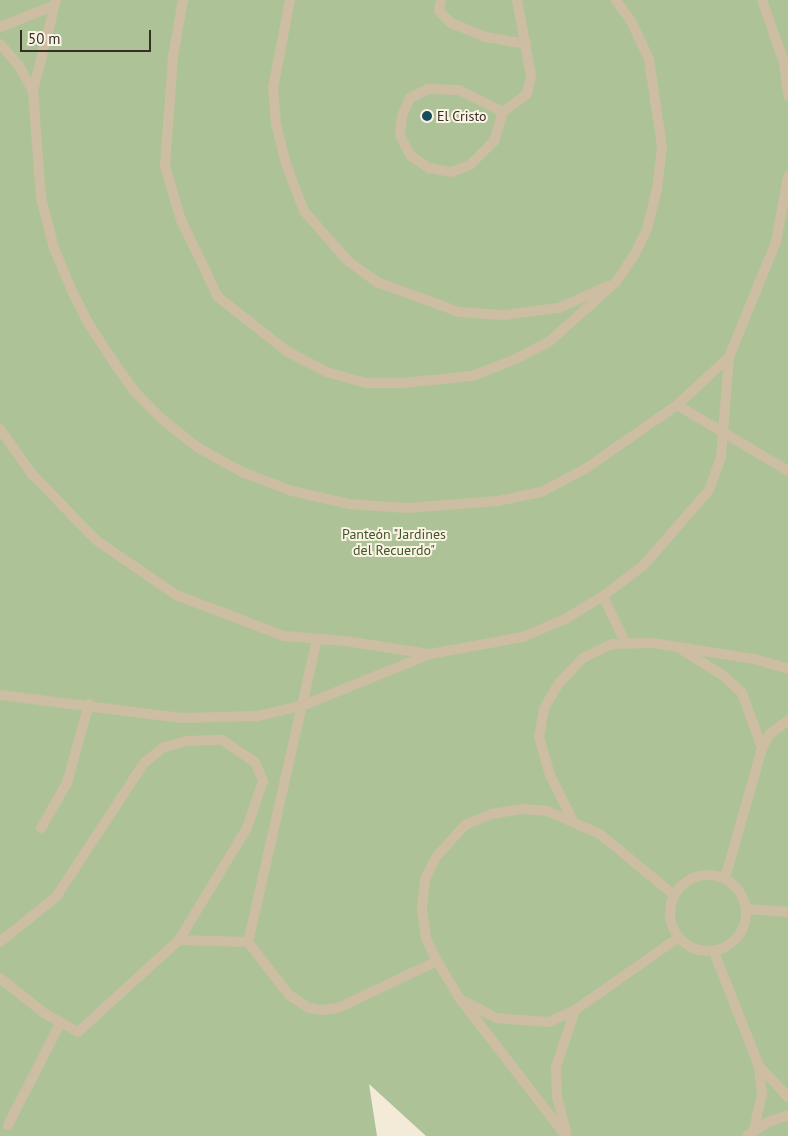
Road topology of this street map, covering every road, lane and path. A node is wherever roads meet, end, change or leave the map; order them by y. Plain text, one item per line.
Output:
1 (183, 0) edge
2 (290, 0) edge
3 (441, 0) edge
4 (517, 0) edge
5 (616, 0) edge
6 (762, 0) edge
7 (55, 3) edge
8 (0, 27) edge
9 (0, 44) edge
10 (526, 44) junction
11 (786, 60) edge
12 (33, 91) junction
13 (788, 96) edge
14 (504, 112) junction
15 (788, 176) edge
16 (616, 282) junction
17 (729, 357) junction
18 (677, 404) junction
19 (0, 429) edge
20 (724, 430) junction
21 (788, 471) edge
22 (604, 596) junction
23 (317, 639) junction
24 (626, 644) junction
25 (676, 646) junction
26 (430, 654) junction
27 (788, 669) edge
28 (0, 695) edge
29 (89, 704) junction
30 (304, 705) junction
31 (788, 720) edge
32 (762, 748) junction
33 (573, 821) junction
34 (40, 828) dead end
35 (725, 878) junction
36 (674, 895) junction
37 (747, 909) junction
38 (788, 912) edge
39 (678, 938) junction
40 (180, 940) junction
41 (0, 942) edge
42 (248, 942) junction
43 (714, 952) junction
44 (437, 961) junction
45 (0, 978) edge
46 (460, 999) junction
47 (575, 1010) junction
48 (60, 1024) junction
49 (759, 1066) junction
50 (788, 1096) edge
51 (788, 1115) edge
52 (8, 1125) dead end
53 (751, 1133) edge
54 (566, 1136) edge

1 - 16 lane
2 - 16 lane
3 - 10 lane
4 - 10 lane
5 - 16 lane
6 - 11 lane
7 - 8 lane
7 - 12 lane
9 - 12 lane
10 - 14 lane
11 - 13 lane
12 - 18 lane
14 - 14 lane
15 - 17 lane
17 - 18 lane
17 - 20 lane
18 - 20 lane
19 - 23 lane
20 - 21 lane
20 - 22 lane
22 - 24 lane
22 - 26 lane
23 - 26 lane
23 - 30 lane
24 - 25 lane
24 - 33 lane
25 - 27 lane
25 - 32 lane
26 - 30 lane
28 - 29 lane
29 - 30 lane
29 - 34 lane
30 - 42 lane
31 - 32 lane
32 - 35 lane
33 - 36 lane
33 - 44 lane
35 - 36 lane
35 - 37 lane
36 - 39 lane
37 - 38 lane
37 - 43 lane
39 - 43 lane
39 - 47 lane
40 - 41 lane
40 - 42 lane
40 - 48 lane
42 - 44 lane
43 - 49 lane
44 - 46 lane
45 - 48 lane
46 - 47 lane
46 - 54 lane
47 - 54 lane
48 - 52 lane
49 - 50 lane
49 - 53 lane
51 - 53 lane

